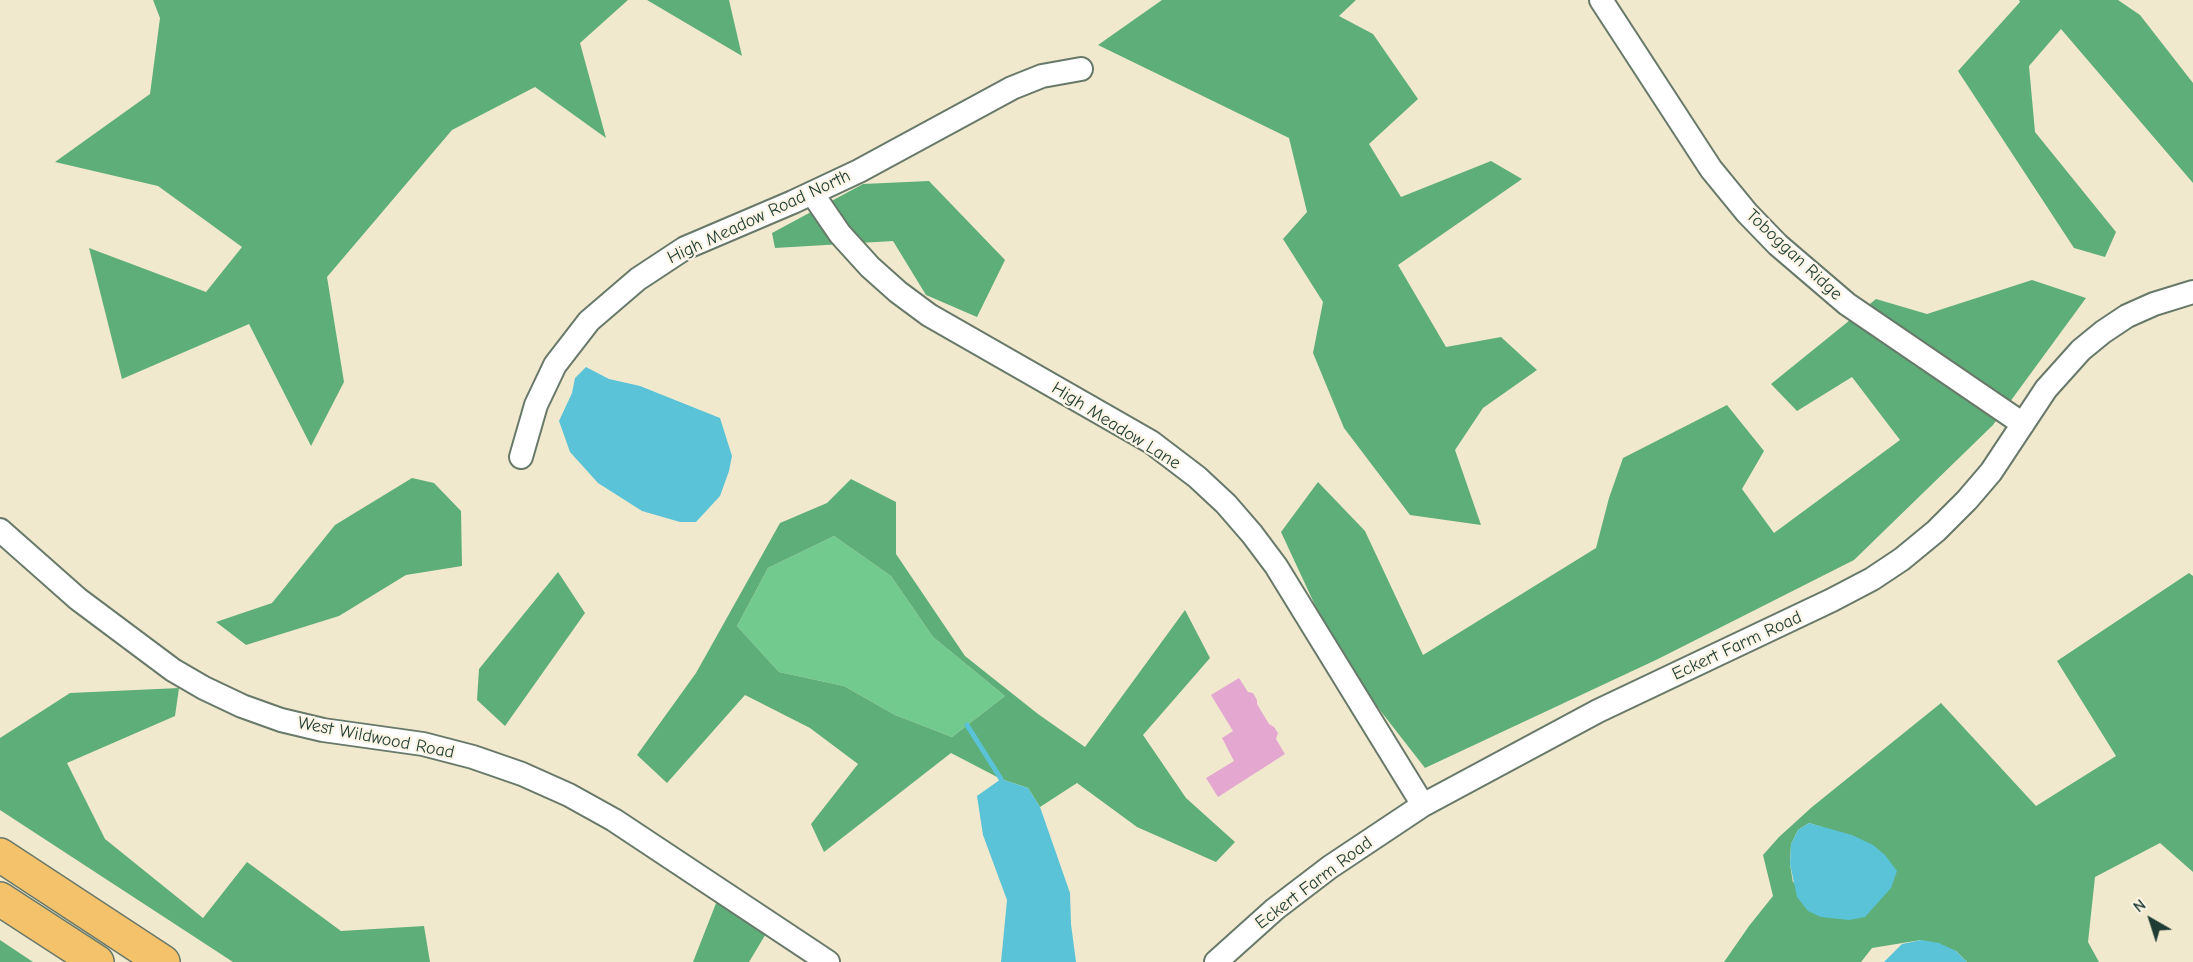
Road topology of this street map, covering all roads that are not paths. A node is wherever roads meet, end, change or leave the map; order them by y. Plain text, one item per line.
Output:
1 (1601, 0) edge
2 (1081, 69) dead end
3 (812, 193) junction
4 (2193, 292) edge
5 (2023, 424) junction
6 (521, 457) dead end
7 (0, 530) edge
8 (1423, 806) junction
9 (0, 855) edge
10 (0, 899) edge
11 (1224, 955) edge
12 (98, 962) edge
13 (164, 962) edge
14 (828, 962) edge

1 - 5 street, Toboggan Ridge
2 - 3 street, High Meadow Road North
3 - 6 street, High Meadow Road North
3 - 8 street, High Meadow Lane
4 - 5 street, Eckert Farm Road
5 - 8 street, Eckert Farm Road
7 - 14 street, West Wildwood Road
8 - 11 street, Eckert Farm Road
9 - 13 highway
10 - 12 highway

